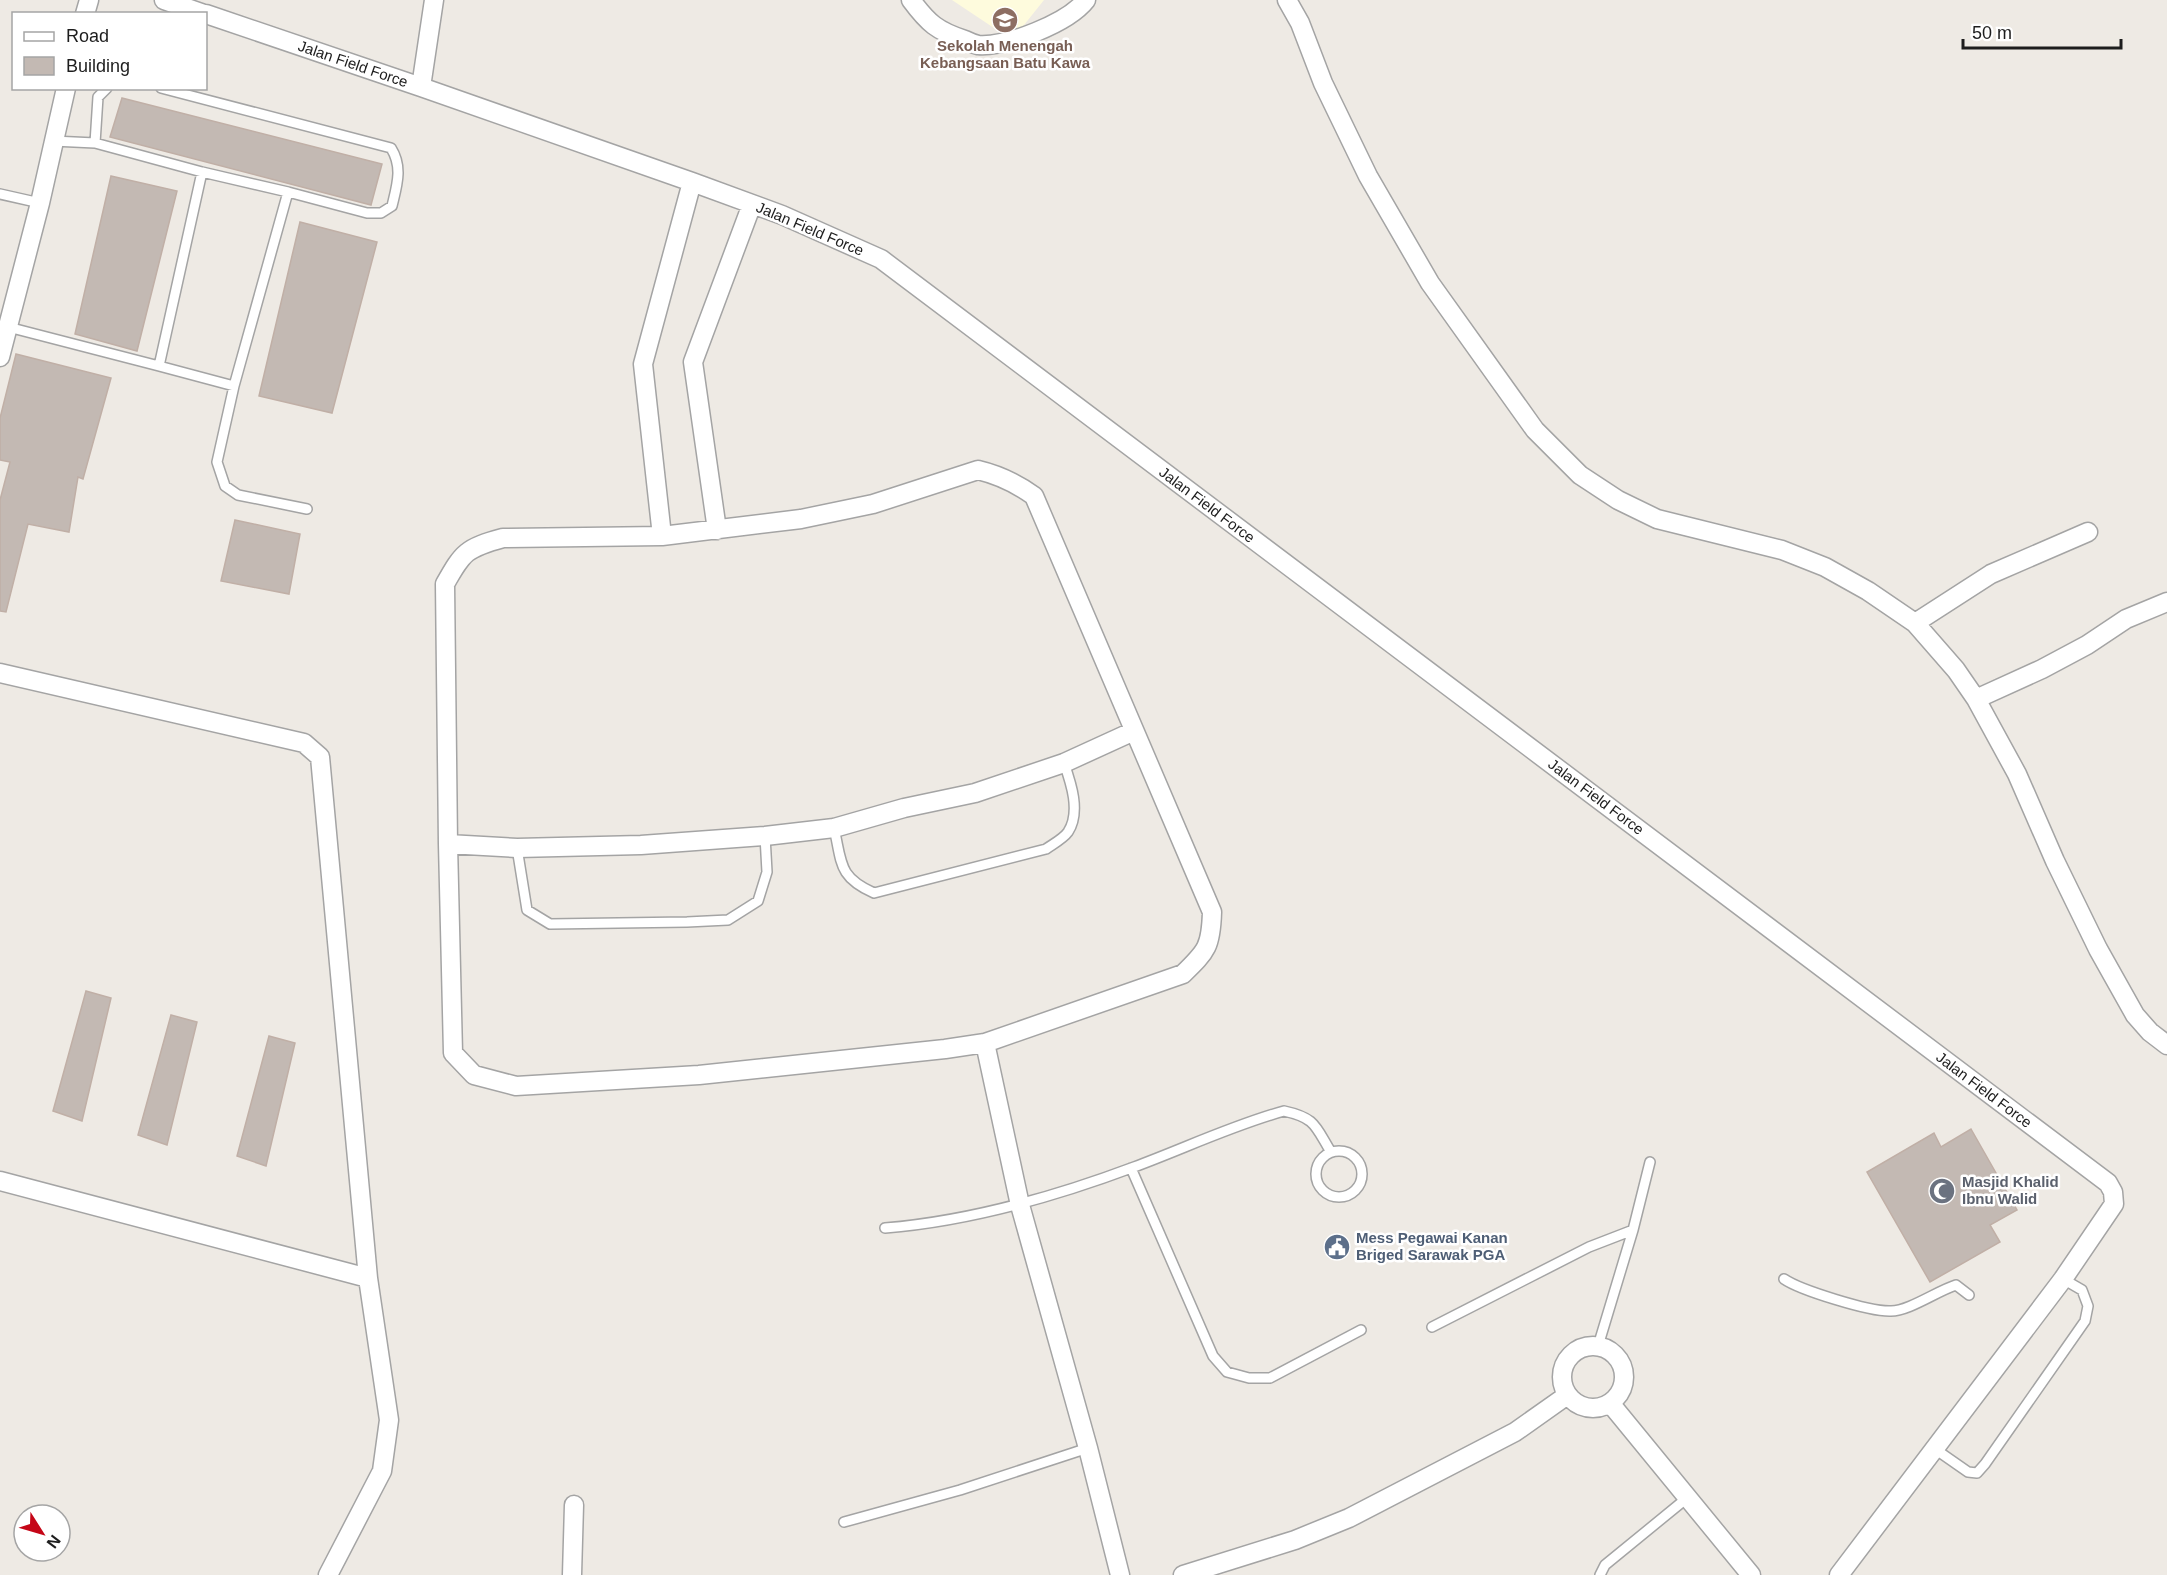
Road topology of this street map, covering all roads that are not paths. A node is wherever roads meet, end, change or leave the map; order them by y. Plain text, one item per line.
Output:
1 (164, 0) edge
2 (434, 0) edge
3 (910, 0) edge
4 (1086, 0) edge
5 (1287, 0) edge
6 (199, 12) edge
7 (207, 15) edge
8 (421, 87) junction
9 (66, 90) edge
10 (104, 90) edge
11 (169, 90) edge
12 (53, 141) junction
13 (95, 142) junction
14 (202, 172) junction
15 (692, 182) junction
16 (288, 192) junction
17 (0, 194) edge
18 (40, 203) junction
19 (752, 204) junction
20 (8, 327) junction
21 (1, 352) edge
22 (159, 366) junction
23 (234, 386) junction
24 (307, 509) dead end
25 (717, 530) junction
26 (2088, 532) dead end
27 (662, 536) junction
28 (2167, 602) edge
29 (1915, 622) junction
30 (0, 674) edge
31 (1976, 699) junction
32 (1134, 730) junction
33 (1064, 763) junction
34 (834, 828) junction
35 (765, 836) junction
36 (448, 844) junction
37 (517, 848) junction
38 (985, 1042) junction
39 (2167, 1045) edge
40 (1331, 1152) junction
41 (1650, 1162) dead end
42 (1131, 1168) junction
43 (0, 1181) edge
44 (1020, 1206) junction
45 (885, 1228) dead end
46 (1633, 1230) junction
47 (368, 1278) junction
48 (1784, 1279) dead end
49 (2063, 1279) junction
50 (1969, 1294) dead end
51 (1431, 1327) dead end
52 (1361, 1330) dead end
53 (1598, 1346) junction
54 (1566, 1396) junction
55 (1610, 1403) junction
56 (1088, 1448) junction
57 (1935, 1449) junction
58 (1687, 1498) junction
59 (574, 1505) dead end
60 (844, 1522) dead end
61 (328, 1575) edge
62 (572, 1575) edge
63 (1120, 1575) edge
64 (1183, 1575) edge
65 (1600, 1575) edge
66 (1751, 1575) edge
67 (1839, 1575) edge

1 - 6 street, Jalan Field Force
2 - 8 street
3 - 4 street
5 - 29 street
7 - 8 street, Jalan Field Force
8 - 15 street, Jalan Field Force
9 - 12 street
10 - 13 lane
11 - 16 lane
12 - 13 lane
12 - 18 street
13 - 14 lane
14 - 16 lane
14 - 22 lane
15 - 19 street, Jalan Field Force
15 - 27 street
16 - 23 lane
17 - 18 lane
18 - 20 street
19 - 25 street
19 - 49 street, Jalan Field Force
20 - 21 street
20 - 22 lane
22 - 23 lane
23 - 24 lane
25 - 27 street
25 - 32 street
26 - 29 street
27 - 36 street
28 - 31 street
29 - 31 street
30 - 47 street
31 - 39 street
32 - 33 street
32 - 38 street
33 - 34 street
33 - 34 lane
34 - 35 street
35 - 37 street
35 - 37 lane
36 - 37 street
36 - 38 street
38 - 44 street
40 - 40 lane
40 - 42 lane
41 - 46 lane
42 - 44 lane
42 - 52 lane
43 - 47 street
44 - 45 lane
44 - 56 street
46 - 51 lane
46 - 53 lane
47 - 61 street
48 - 50 lane
49 - 57 street
49 - 57 lane
53 - 54 street
53 - 55 street
54 - 55 street
54 - 64 street
55 - 58 street
56 - 60 lane
56 - 63 street
57 - 67 street
58 - 65 lane
58 - 66 street
59 - 62 street

